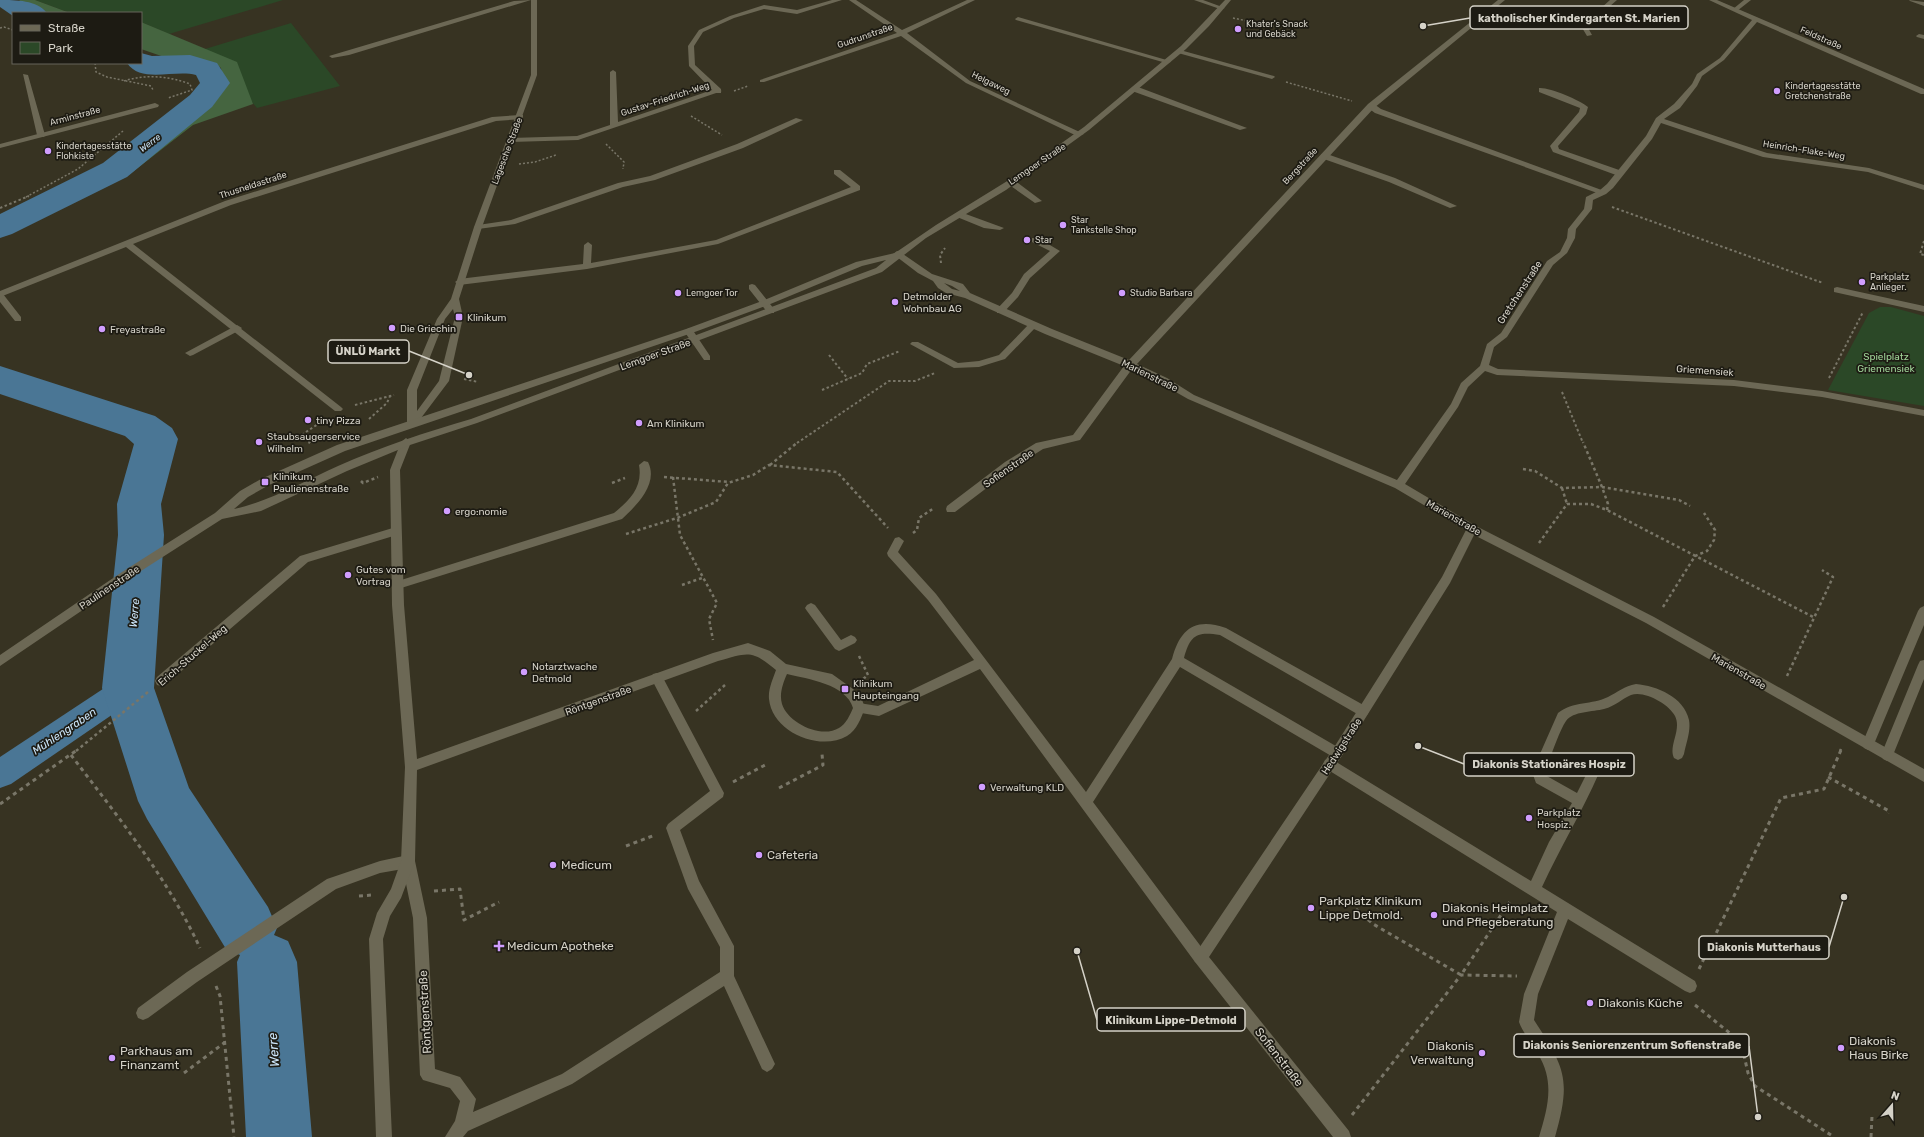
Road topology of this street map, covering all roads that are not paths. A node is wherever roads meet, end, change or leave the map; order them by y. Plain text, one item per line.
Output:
1 (528, 0) edge
2 (534, 0) edge
3 (839, 0) edge
4 (852, 0) edge
5 (972, 0) edge
6 (1197, 0) edge
7 (1228, 0) edge
8 (1502, 0) edge
9 (1614, 0) edge
10 (1712, 0) edge
11 (1748, 0) edge
12 (1912, 0) edge
13 (1924, 4) edge
14 (1222, 8) junction
15 (1735, 10) junction
16 (1018, 19) dead end
17 (1756, 20) junction
18 (902, 33) junction
19 (1589, 35) dead end
20 (1180, 52) junction
21 (332, 56) dead end
22 (1168, 62) junction
23 (613, 72) dead end
24 (26, 75) dead end
25 (1272, 78) road end
26 (762, 81) dead end
27 (1135, 89) junction
28 (1542, 90) dead end
29 (1924, 92) edge
30 (155, 105) dead end
31 (1371, 106) junction
32 (520, 117) junction
33 (800, 120) dead end
34 (1659, 120) junction
35 (614, 125) junction
36 (1244, 128) dead end
37 (1080, 134) junction
38 (41, 136) junction
39 (511, 140) junction
40 (0, 146) edge
41 (1324, 156) junction
42 (836, 172) dead end
43 (1619, 173) junction
44 (1011, 182) junction
45 (1924, 188) edge
46 (1604, 192) junction
47 (1038, 200) dead end
48 (1454, 206) dead end
49 (960, 215) junction
50 (478, 227) junction
51 (1000, 228) dead end
52 (1035, 240) dead end
53 (128, 244) junction
54 (588, 245) dead end
55 (898, 254) junction
56 (587, 266) junction
57 (459, 282) junction
58 (752, 287) dead end
59 (1837, 290) dead end
60 (0, 295) edge
61 (455, 299) junction
62 (765, 303) junction
63 (1924, 309) edge
64 (771, 311) junction
65 (1000, 311) junction
66 (18, 319) dead end
67 (1033, 326) junction
68 (237, 328) junction
69 (689, 331) junction
70 (694, 340) junction
71 (915, 344) road end
72 (190, 353) dead end
73 (707, 358) dead end
74 (1130, 364) junction
75 (1484, 367) junction
76 (338, 409) road end
77 (1924, 413) edge
78 (412, 424) junction
79 (406, 442) junction
80 (644, 465) dead end
81 (1399, 485) junction
82 (951, 509) road end
83 (219, 516) junction
84 (1472, 529) junction
85 (396, 531) junction
86 (899, 541) road end
87 (398, 584) junction
88 (811, 608) dead end
89 (1924, 611) edge
90 (852, 640) road end
91 (1178, 660) junction
92 (0, 661) edge
93 (982, 663) junction
94 (1924, 665) edge
95 (783, 668) junction
96 (656, 678) junction
97 (161, 681) road end
98 (860, 708) junction
99 (1363, 711) junction
100 (1868, 744) junction
101 (1678, 754) dead end
102 (1887, 755) junction
103 (1333, 759) junction
104 (411, 767) junction
105 (1593, 773) dead end
106 (1924, 776) edge
107 (1580, 801) junction
108 (1086, 802) junction
109 (408, 861) junction
110 (1534, 890) junction
111 (1565, 909) junction
112 (1200, 957) junction
113 (727, 976) junction
114 (1690, 986) road end
115 (143, 1013) dead end
116 (767, 1064) dead end
117 (458, 1131) edge
118 (1341, 1135) edge
119 (384, 1137) edge
120 (1547, 1137) edge

1 - 21 street
2 - 32 street, Lagesche Straße
3 - 35 street, Gustav-Friedrich-Weg
4 - 18 street, Helgaweg
5 - 18 street, Gudrunstraße
6 - 14 street
7 - 14 street, Lemgoer Straße
8 - 31 street, Bergstraße
9 - 19 street
10 - 15 street, Feldstraße
11 - 15 street
12 - 13 street
14 - 20 street, Lemgoer Straße
15 - 17 street, Feldstraße
16 - 22 street
17 - 29 street, Feldstraße
17 - 34 street, Gretchenstraße
18 - 26 street, Gudrunstraße
18 - 37 street, Helgaweg
20 - 22 street, Lemgoer Straße
20 - 25 street
22 - 27 street, Lemgoer Straße
23 - 35 street
24 - 38 street
27 - 36 street
27 - 37 street, Lemgoer Straße
28 - 43 street
30 - 38 street, Arminstraße
31 - 41 street, Bergstraße
31 - 46 street
32 - 39 street, Lagesche Straße
32 - 53 street, Thusneldastraße
33 - 50 street
34 - 43 street, Gretchenstraße
34 - 45 street, Heinrich-Flake-Weg
35 - 39 street, Gustav-Friedrich-Weg
37 - 44 street, Lemgoer Straße
38 - 40 street, Arminstraße
39 - 50 street, Lagesche Straße
41 - 48 street
41 - 74 street, Bergstraße
42 - 56 street
43 - 46 street, Gretchenstraße
44 - 47 street
44 - 49 street, Lemgoer Straße
46 - 75 street, Gretchenstraße
49 - 51 street
49 - 55 street, Lemgoer Straße
50 - 57 street, Lagesche Straße
52 - 65 street
53 - 60 street, Thusneldastraße
53 - 68 street
54 - 56 street
55 - 62 street, Lemgoer Straße
55 - 64 street, Lemgoer Straße
55 - 65 street, Marienstraße
56 - 57 street
57 - 61 street, Lagesche Straße
58 - 62 street
59 - 63 street
60 - 66 street
61 - 78 street, Lagesche Straße
61 - 78 street, Lagesche Straße
62 - 64 street
62 - 69 street, Lemgoer Straße
64 - 70 street, Lemgoer Straße
65 - 67 street, Marienstraße
67 - 71 street
67 - 74 street, Marienstraße
68 - 72 street
68 - 76 street
69 - 70 street
69 - 78 street, Lemgoer Straße
70 - 73 street
70 - 79 street, Lemgoer Straße
74 - 81 street, Marienstraße
74 - 82 street, Sofienstraße
75 - 77 street, Griemensiek
75 - 81 street
78 - 79 street, Lagesche Straße
78 - 83 street, Paulinenstraße
79 - 83 street, Paulinenstraße
79 - 85 street, Röntgenstraße
80 - 87 street
81 - 84 street, Marienstraße
83 - 92 street, Paulinenstraße
84 - 99 street, Hedwigstraße
84 - 100 street, Marienstraße
85 - 87 street, Röntgenstraße
85 - 97 street, Erich-Stuckel-Weg
86 - 93 street, Sofienstraße
87 - 104 street, Röntgenstraße
88 - 90 street
89 - 100 street
91 - 99 street
91 - 103 street
91 - 108 street
93 - 98 street
93 - 108 street, Sofienstraße
94 - 102 street
95 - 96 street, Röntgenstraße
95 - 98 street, Röntgenstraße
95 - 98 street
96 - 104 street, Röntgenstraße
96 - 113 street
99 - 103 street, Hedwigstraße
100 - 102 street, Marienstraße
101 - 107 street
102 - 106 street, Marienstraße
103 - 110 street
103 - 112 street, Hedwigstraße
104 - 109 street, Röntgenstraße
105 - 107 street
107 - 110 street
108 - 112 street, Sofienstraße
109 - 115 street
109 - 117 street, Röntgenstraße
109 - 119 street, Röntgenstraße
110 - 111 street
111 - 114 street
111 - 120 street
112 - 118 street, Sofienstraße
113 - 116 street
113 - 117 street

